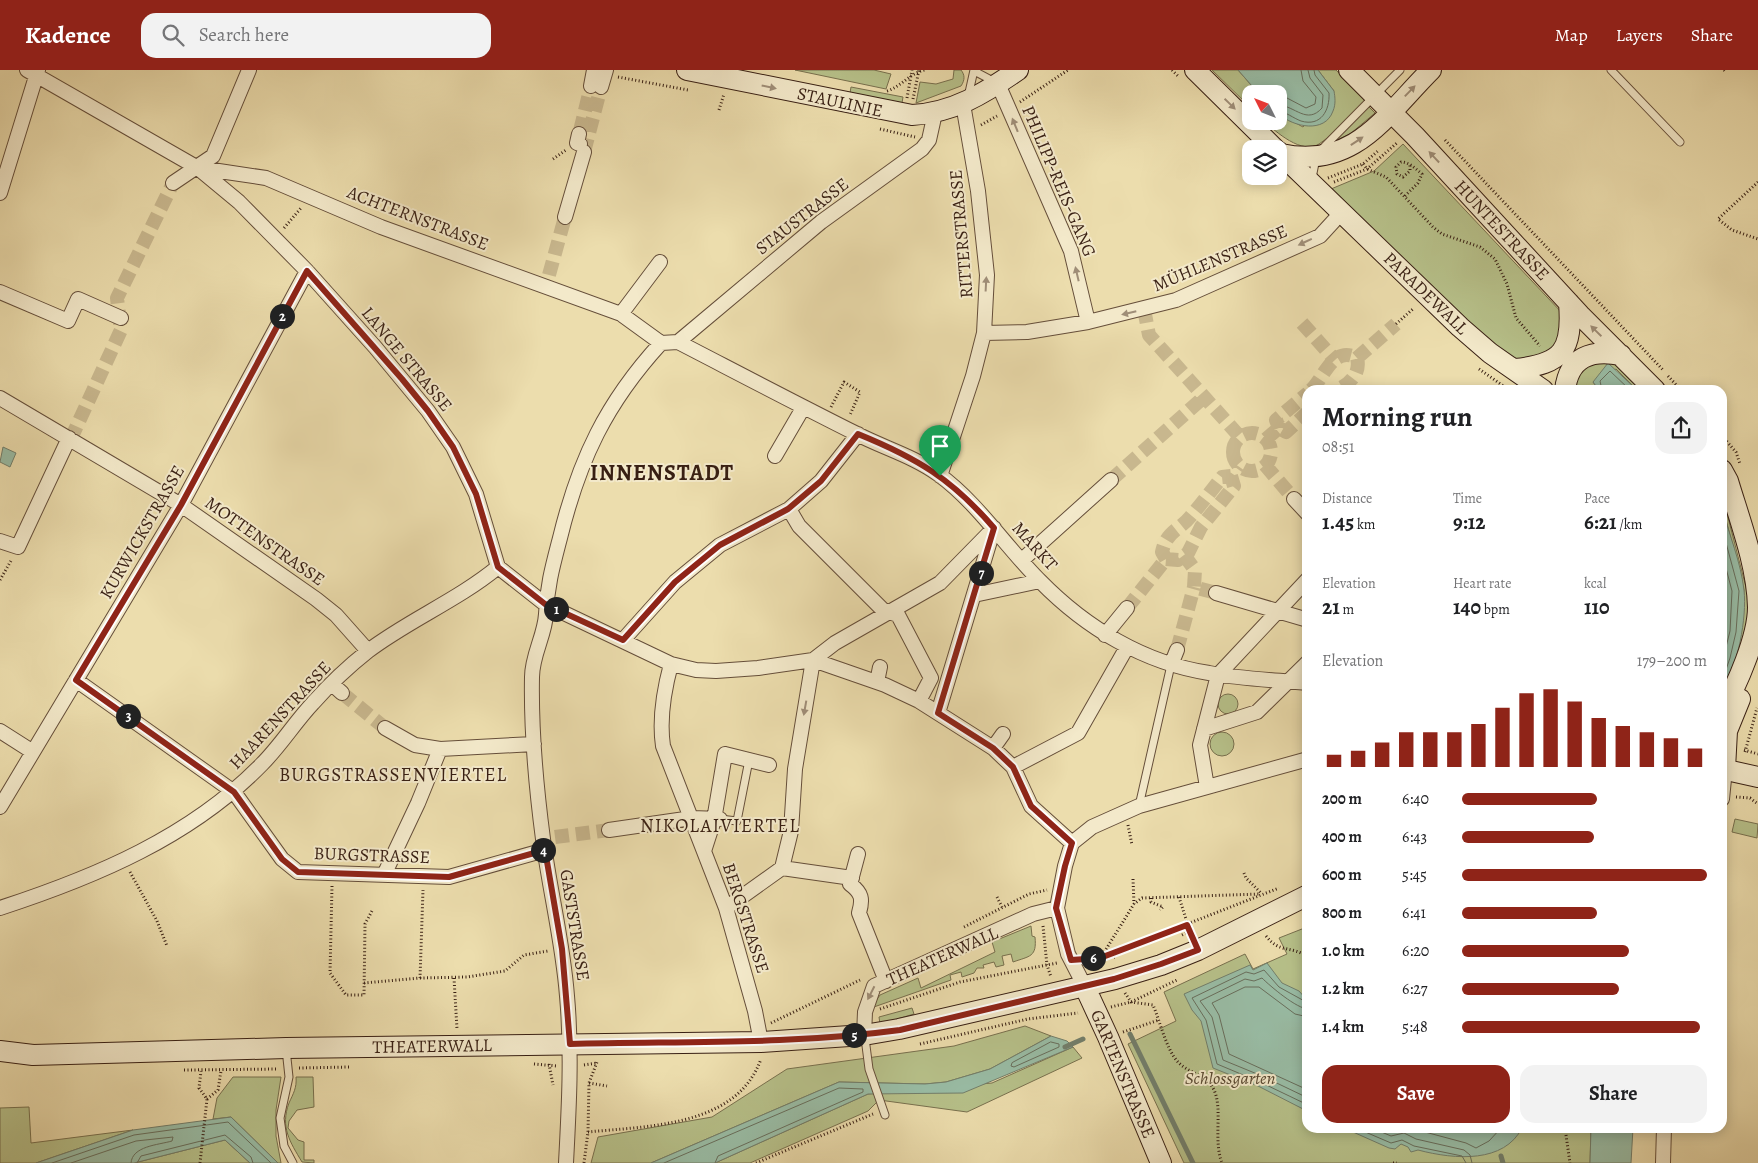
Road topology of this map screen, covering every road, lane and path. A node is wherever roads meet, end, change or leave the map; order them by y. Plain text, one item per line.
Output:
1 (249, 70) edge
2 (594, 70) edge
3 (606, 70) edge
4 (687, 70) edge
5 (912, 70) edge
6 (925, 70) edge
7 (974, 70) edge
8 (1018, 70) edge
9 (1195, 70) edge
10 (1349, 70) edge
11 (1400, 70) edge
12 (1431, 70) edge
13 (1611, 70) edge
14 (919, 71) edge
15 (33, 72) edge
16 (911, 76) junction
17 (998, 84) junction
18 (886, 92) dead end
19 (1374, 96) junction
20 (906, 103) dead end
21 (912, 103) dead end
22 (965, 103) junction
23 (1390, 112) junction
24 (935, 113) junction
25 (1439, 133) dead end
26 (1400, 139) dead end
27 (1266, 140) edge
28 (1680, 142) dead end
29 (581, 143) tunnel mouth
30 (1287, 154) edge
31 (1316, 158) junction
32 (1287, 160) edge
33 (1363, 164) dead end
34 (1410, 165) junction
35 (198, 168) junction
36 (1367, 168) junction
37 (1758, 182) edge
38 (173, 183) tunnel mouth
39 (1318, 186) junction
40 (0, 193) edge
41 (310, 196) junction
42 (1405, 196) junction
43 (1342, 212) junction
44 (565, 217) tunnel mouth
45 (274, 238) junction
46 (1758, 239) edge
47 (660, 262) dead end
48 (307, 271) junction
49 (0, 292) edge
50 (1569, 303) junction
51 (1414, 308) dead end
52 (621, 314) junction
53 (121, 318) dead end
54 (1088, 322) junction
55 (1396, 324) tunnel mouth
56 (984, 333) junction
57 (678, 342) junction
58 (661, 343) junction
59 (1543, 350) dead end
60 (1621, 355) junction
61 (1515, 369) junction
62 (1536, 385) edge
63 (1565, 385) edge
64 (1650, 385) edge
65 (1676, 385) edge
66 (0, 398) edge
67 (803, 408) junction
68 (826, 418) junction
69 (844, 427) junction
70 (858, 434) junction
71 (69, 438) junction
72 (774, 456) dead end
73 (940, 476) junction
74 (1727, 479) edge
75 (1111, 480) tunnel mouth
76 (1294, 499) tunnel mouth
77 (181, 505) junction
78 (1302, 508) edge
79 (788, 509) junction
80 (994, 528) junction
81 (0, 540) edge
82 (18, 547) junction
83 (1022, 560) junction
84 (498, 567) junction
85 (0, 580) edge
86 (1040, 581) junction
87 (1302, 585) edge
88 (1216, 593) tunnel mouth
89 (974, 595) junction
90 (545, 604) junction
91 (1127, 608) tunnel mouth
92 (1276, 610) junction
93 (1758, 611) edge
94 (890, 612) junction
95 (1302, 618) edge
96 (1758, 627) edge
97 (1758, 633) edge
98 (1105, 635) junction
99 (623, 640) junction
100 (1127, 647) junction
101 (1177, 650) tunnel mouth
102 (368, 651) junction
103 (813, 660) junction
104 (671, 664) junction
105 (1171, 665) junction
106 (880, 667) dead end
107 (1302, 668) edge
108 (1213, 674) junction
109 (76, 680) junction
110 (1289, 681) junction
111 (1302, 682) edge
112 (881, 688) junction
113 (919, 701) junction
114 (1727, 701) edge
115 (1758, 705) edge
116 (938, 713) junction
117 (384, 728) tunnel mouth
118 (1204, 729) junction
119 (0, 730) edge
120 (1727, 730) edge
121 (1004, 734) dead end
122 (534, 744) junction
123 (993, 748) junction
124 (440, 749) junction
125 (33, 752) junction
126 (1758, 754) edge
127 (748, 760) junction
128 (1302, 760) edge
129 (769, 765) dead end
130 (1013, 767) junction
131 (1727, 770) edge
132 (1758, 777) edge
133 (1208, 787) junction
134 (234, 792) junction
135 (1741, 797) dead end
136 (1758, 804) edge
137 (1139, 806) junction
138 (0, 807) edge
139 (692, 818) junction
140 (717, 820) junction
141 (609, 830) tunnel mouth
142 (548, 842) junction
143 (1072, 843) junction
144 (704, 852) junction
145 (858, 854) dead end
146 (123, 861) junction
147 (782, 868) junction
148 (1244, 872) dead end
149 (332, 873) junction
150 (384, 875) junction
151 (423, 876) junction
152 (852, 878) junction
153 (1133, 879) dead end
154 (1280, 888) dead end
155 (1263, 894) junction
156 (996, 897) dead end
157 (1179, 897) junction
158 (1151, 898) junction
159 (1302, 898) edge
160 (1134, 904) junction
161 (0, 908) edge
162 (726, 908) junction
163 (1002, 908) dead end
164 (1056, 908) junction
165 (373, 909) dead end
166 (1160, 910) dead end
167 (1187, 925) junction
168 (1190, 931) junction
169 (1182, 935) dead end
170 (1266, 936) dead end
171 (167, 946) dead end
172 (562, 949) junction
173 (1198, 950) junction
174 (1302, 954) edge
175 (1115, 957) dead end
176 (1100, 958) junction
177 (1071, 960) junction
178 (420, 978) junction
179 (454, 978) junction
180 (1114, 979) junction
181 (886, 981) junction
182 (364, 983) junction
183 (1084, 985) junction
184 (1097, 1011) junction
185 (865, 1014) junction
186 (1160, 1020) junction
187 (457, 1035) dead end
188 (864, 1035) junction
189 (1108, 1037) junction
190 (761, 1042) junction
191 (570, 1044) junction
192 (914, 1044) dead end
193 (286, 1048) junction
194 (0, 1051) edge
195 (597, 1063) dead end
196 (201, 1071) dead end
197 (222, 1071) dead end
198 (589, 1083) junction
199 (607, 1086) dead end
200 (207, 1099) junction
201 (884, 1112) joint
202 (588, 1132) junction
203 (1566, 1133) edge
204 (1664, 1133) edge
205 (1570, 1161) edge
206 (200, 1163) edge
207 (293, 1163) edge
208 (566, 1163) edge
209 (584, 1163) edge
210 (756, 1163) edge
211 (1161, 1163) edge
212 (1222, 1163) edge
213 (1566, 1163) edge
214 (1663, 1163) edge

1 - 35 street
2 - 3 street
4 -> 24 street, STAULINIE
5 - 16 path
6 - 14 path
7 - 17 lane
7 - 22 lane
8 - 17 street, STAULINIE
9 -> 27 street, PARADEWALL
10 - 19 street, HUNTESTRASSE
11 - 19 lane
23 -> 12 street
13 - 28 lane
14 - 16 path
14 - 21 path
15 - 35 street, LANGE STRASSE
15 - 40 street
16 - 18 path
16 - 20 path
17 - 22 street, STAULINIE
54 -> 17 street, PHILIPP-REIS-GANG
19 - 23 street, HUNTESTRASSE
19 - 31 lane
22 - 24 street, STAULINIE
56 -> 22 street, RITTERSTRASSE
31 -> 23 street
50 -> 23 street, HUNTESTRASSE
24 - 57 street, STAUSTRASSE
25 - 65 path
26 - 36 path
29 - 44 street
30 - 31 street
31 - 39 lane
32 - 39 street, PARADEWALL
33 - 36 path
34 - 34 path
34 - 42 path
35 - 38 street
35 - 41 street, ACHTERNSTRASSE
35 - 45 street, LANGE STRASSE
36 - 39 path
36 - 42 path
37 - 46 path
39 - 43 street, PARADEWALL
41 - 45 path
41 - 52 street, ACHTERNSTRASSE
42 - 59 path
43 -> 54 street, MÜHLENSTRASSE
43 - 61 street, PARADEWALL
45 - 48 street, LANGE STRASSE
47 - 52 street
48 - 77 street, KURWICKSTRASSE
48 - 84 street, LANGE STRASSE
49 - 53 street
60 -> 50 street, HUNTESTRASSE
50 - 61 street
51 - 55 path
52 - 58 street, ACHTERNSTRASSE
54 - 56 street, MÜHLENSTRASSE
56 - 73 street, RITTERSTRASSE
57 - 58 street
57 - 67 street
58 - 90 street, GASTSTRASSE
60 - 63 street
60 - 64 street, HUNTESTRASSE
61 - 62 street, PARADEWALL
66 - 71 street, MOTTENSTRASSE
67 - 68 street
67 - 72 street
68 - 69 street
68 - 69 path
69 - 70 street
70 - 73 street
70 - 79 street
71 - 77 street, MOTTENSTRASSE
71 - 82 street
73 - 80 street
74 - 93 street
75 - 83 street
76 - 78 street
77 - 102 street, MOTTENSTRASSE
77 - 109 street, KURWICKSTRASSE
79 - 94 street
79 - 99 street
80 - 83 street, MARKT
80 - 89 street
80 - 94 street, MARKT
81 - 82 street
82 - 85 path
83 - 86 street, MARKT
84 - 90 street
84 - 102 street, HAARENSTRASSE
86 - 89 street
86 - 98 street, MARKT
87 - 92 street
88 - 92 street
89 - 116 street
90 - 99 street
90 - 122 street, GASTSTRASSE
91 - 98 street
92 - 95 street
92 - 108 street
93 - 96 street
93 - 114 street
94 - 103 street, MARKT
94 - 113 street
97 - 120 street
98 - 100 street, MARKT
99 - 104 street
100 - 105 street, MARKT
100 - 130 street
101 - 105 street
102 - 134 street, HAARENSTRASSE
103 - 104 street
103 - 112 street
103 -> 147 street
104 - 139 street, BERGSTRASSE
105 - 108 street, MARKT
105 - 137 lane
106 - 112 street
107 - 110 street
108 - 110 street, MARKT
108 - 118 street
109 - 125 street, KURWICKSTRASSE
109 - 134 street, BURGSTRASSE
110 - 111 street, MARKT
110 - 118 street
112 - 113 street
113 - 116 street
115 - 126 path
116 - 123 street
117 - 124 street
118 - 133 street
119 - 125 street
121 - 123 street
122 - 124 street
122 - 142 street, GASTSTRASSE
123 - 130 street
124 - 150 street
125 - 138 street, KURWICKSTRASSE
127 - 129 street
127 - 140 lane
127 - 140 street
128 - 133 street
130 - 143 street
131 - 132 street
133 - 137 street
134 - 146 street, HAARENSTRASSE
134 - 149 street, BURGSTRASSE
135 - 136 path
137 - 143 street
139 - 140 street
139 - 141 street
139 - 144 street, BERGSTRASSE
140 - 144 street
142 - 151 street, BURGSTRASSE
142 - 172 street, GASTSTRASSE
143 - 164 street
144 - 162 street, BERGSTRASSE
145 - 152 street
146 - 161 street, HAARENSTRASSE
146 - 171 path
147 - 152 street
147 - 162 street
148 - 155 path
149 - 150 street, BURGSTRASSE
149 - 182 path
150 - 151 street, BURGSTRASSE
151 - 178 path
152 - 181 street
153 - 160 path
154 - 155 path
155 - 157 path
155 - 167 path
156 - 163 path
157 - 158 path
157 - 167 path
158 - 160 path
158 - 166 path
159 - 173 street, THEATERWALL
160 - 176 path
162 - 190 street, BERGSTRASSE
164 - 177 street
164 - 181 street, THEATERWALL
165 - 182 path
167 - 168 path
167 - 176 path
168 - 169 path
168 - 173 path
170 - 174 path
172 - 179 path
172 - 191 street, GASTSTRASSE
173 - 180 street, THEATERWALL
175 - 176 path
176 - 177 path
177 - 183 street
177 - 185 path
178 - 179 path
178 - 182 path
179 - 187 path
180 - 183 street, THEATERWALL
180 - 186 path
181 -> 185 street, THEATERWALL
183 - 184 street, GARTENSTRASSE
183 - 188 street, THEATERWALL
184 - 189 street, GARTENSTRASSE
184 - 192 path
185 - 188 street, THEATERWALL
186 - 189 path
186 - 212 path
188 - 190 street, THEATERWALL
188 - 201 lane
189 - 211 street, GARTENSTRASSE
190 - 191 street, THEATERWALL
190 - 202 path
191 - 193 street, THEATERWALL
191 - 208 street, GASTSTRASSE
193 - 194 street, THEATERWALL
193 - 207 lane
195 - 198 path
196 - 200 path
197 - 200 path
198 - 199 path
198 - 202 path
200 - 206 path
201 - 210 path
202 - 209 path
203 - 205 path
204 - 214 street
205 - 213 path

